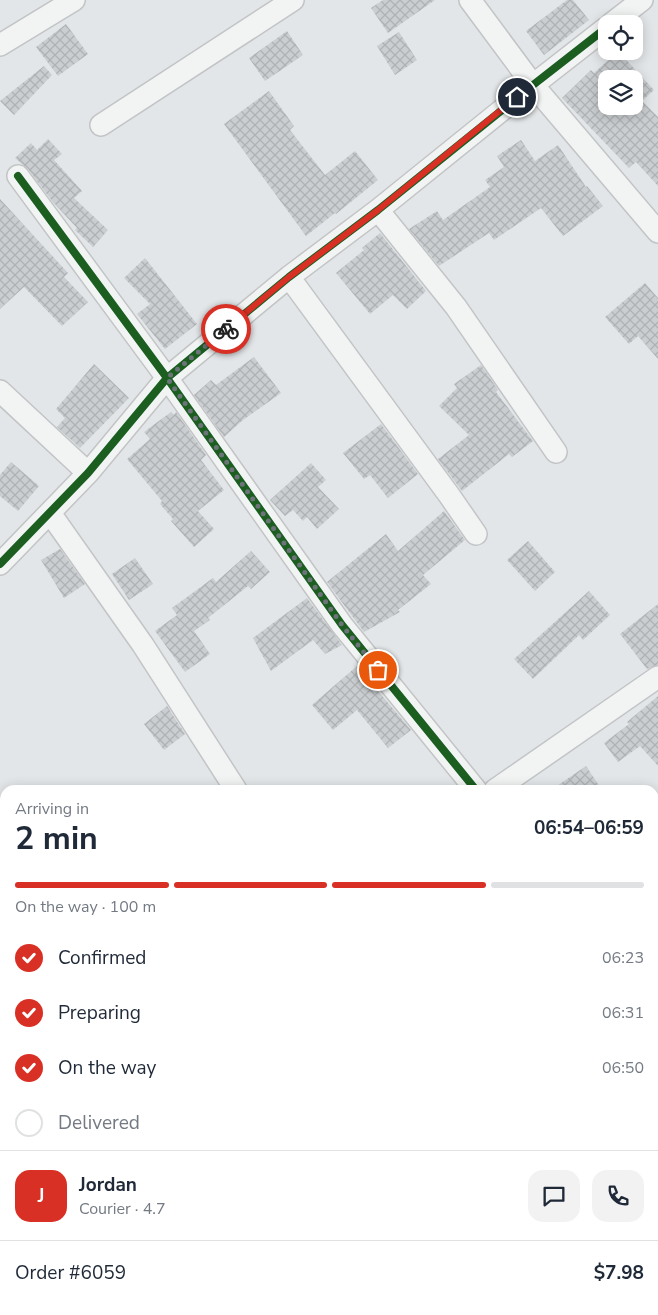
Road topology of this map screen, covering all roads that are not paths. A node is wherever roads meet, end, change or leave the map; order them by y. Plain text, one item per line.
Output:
1 (74, 0) edge
2 (293, 0) edge
3 (470, 0) edge
4 (642, 0) edge
5 (623, 15) edge
6 (598, 34) edge
7 (0, 45) edge
8 (533, 85) junction
9 (101, 126) dead end
10 (18, 176) dead end
11 (378, 210) junction
12 (658, 232) edge
13 (289, 277) junction
14 (167, 378) junction
15 (0, 391) edge
16 (556, 452) dead end
17 (88, 473) junction
18 (50, 512) junction
19 (476, 534) dead end
20 (0, 564) edge
21 (657, 679) edge
22 (233, 785) edge
23 (472, 785) edge
24 (501, 785) edge

1 - 7 street
2 - 9 street
3 - 8 street
4 - 5 street
6 - 8 street
8 - 11 street
8 - 12 street
10 - 14 street
11 - 13 street
11 - 16 street
13 - 14 street
13 - 19 street
14 - 17 street
14 - 23 street
15 - 17 street
17 - 18 street
18 - 20 street
18 - 22 street
21 - 24 street

